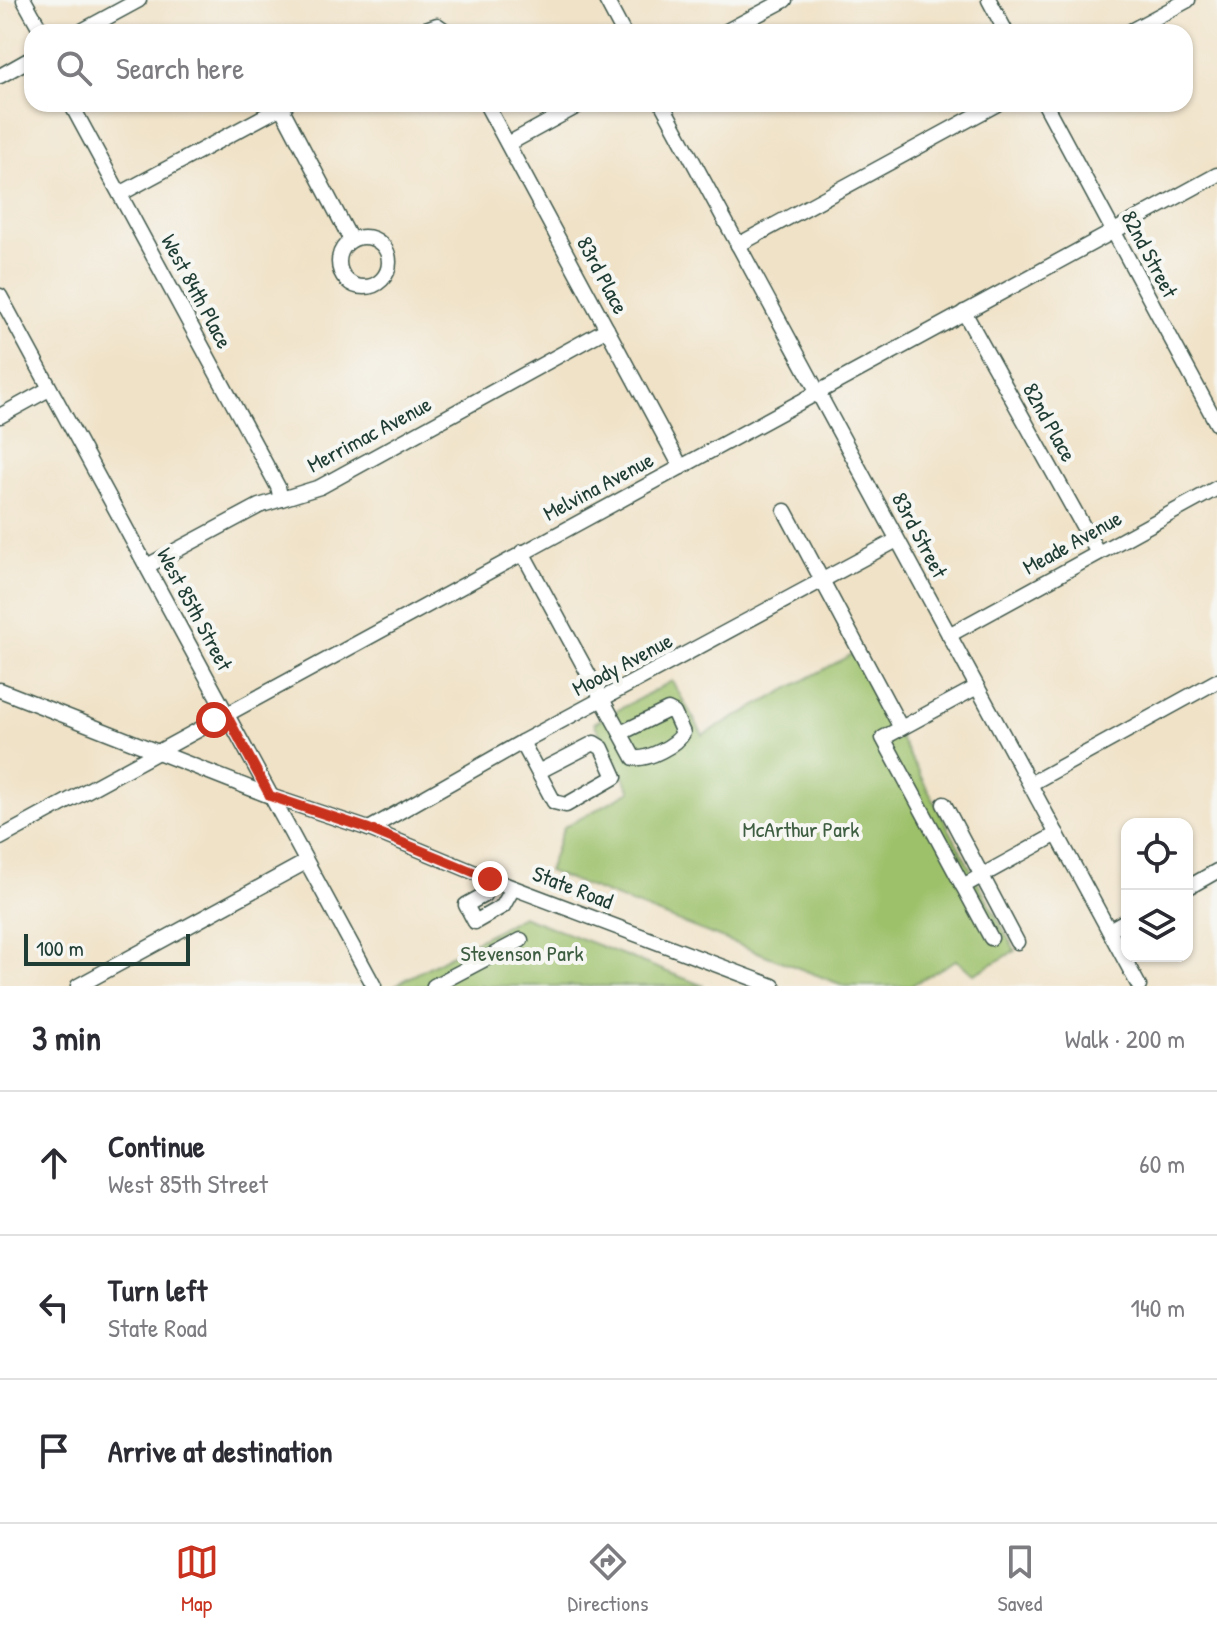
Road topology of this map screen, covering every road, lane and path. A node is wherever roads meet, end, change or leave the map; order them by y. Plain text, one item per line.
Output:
1 (24, 0) edge
2 (139, 0) edge
3 (606, 0) edge
4 (785, 0) edge
5 (989, 0) edge
6 (1188, 0) edge
7 (38, 24) edge
8 (95, 24) edge
9 (619, 24) edge
10 (740, 24) edge
11 (1002, 24) edge
12 (1144, 24) edge
13 (24, 62) edge
14 (0, 76) edge
15 (75, 112) edge
16 (273, 112) edge
17 (287, 112) edge
18 (490, 112) edge
19 (566, 112) edge
20 (666, 112) edge
21 (982, 112) edge
22 (1049, 112) edge
23 (508, 144) junction
24 (1217, 175) edge
25 (120, 194) junction
26 (1112, 232) junction
27 (351, 240) dead end
28 (738, 245) junction
29 (0, 296) edge
30 (964, 312) junction
31 (607, 329) junction
32 (49, 389) junction
33 (818, 393) junction
34 (0, 416) edge
35 (1217, 424) edge
36 (681, 467) junction
37 (1217, 488) edge
38 (281, 499) junction
39 (785, 511) dead end
40 (897, 540) junction
41 (522, 552) junction
42 (1098, 553) junction
43 (147, 566) junction
44 (822, 581) junction
45 (949, 635) junction
46 (1217, 681) edge
47 (977, 687) junction
48 (0, 690) edge
49 (603, 699) junction
50 (226, 714) junction
51 (901, 728) junction
52 (621, 733) dead end
53 (522, 742) junction
54 (158, 751) junction
55 (538, 772) junction
56 (1030, 784) junction
57 (270, 796) junction
58 (944, 804) dead end
59 (369, 829) junction
60 (1057, 834) junction
61 (0, 838) edge
62 (306, 862) junction
63 (1217, 871) edge
64 (982, 876) junction
65 (490, 879) junction
66 (1193, 885) edge
67 (963, 886) junction
68 (513, 888) junction
69 (484, 895) junction
70 (505, 903) junction
71 (1121, 923) edge
72 (1109, 930) junction
73 (991, 938) dead end
74 (521, 940) dead end
75 (1017, 942) dead end
76 (1135, 985) edge
77 (78, 986) edge
78 (374, 986) edge
79 (434, 986) edge
80 (773, 986) edge

1 - 7 street
2 - 8 street
3 - 9 street
4 - 10 street
5 - 11 street
6 - 12 street
13 - 14 street
15 - 25 street, West 84th Place
16 - 25 street
17 - 27 street
18 - 23 street, 83rd Place
19 - 23 street
20 - 28 street, 83rd Street
21 - 28 street
22 - 26 street, 82nd Street
23 - 31 street, 83rd Place
24 - 26 street, Melvina Avenue
25 - 38 street, West 84th Place
26 - 30 street, Melvina Avenue
26 - 35 street, 82nd Street
28 - 33 street, 83rd Street
29 - 32 street, West 85th Street
30 - 33 street, Melvina Avenue
30 - 42 street, 82nd Place
31 - 36 street, 83rd Place
31 - 38 street, Merrimac Avenue
32 - 34 street
32 - 43 street, West 85th Street
33 - 36 street, Melvina Avenue
33 - 40 street, 83rd Street
36 - 41 street, Melvina Avenue
37 - 42 street, Meade Avenue
38 - 43 street, Merrimac Avenue
39 - 44 street
40 - 44 street, Moody Avenue
40 - 45 street, 83rd Street
41 - 49 street
41 - 50 street, Melvina Avenue
42 - 45 street, Meade Avenue
43 - 50 street, West 85th Street
44 - 49 street, Moody Avenue
44 - 51 street
45 - 47 street, 83rd Street
46 - 56 street
47 - 51 street
47 - 56 street, 83rd Street
48 - 54 street, State Road
49 - 52 street
49 - 53 street, Moody Avenue
50 - 54 street, Melvina Avenue
50 - 57 street, West 85th Street
51 - 67 street
53 - 55 street
53 - 59 street, Moody Avenue
54 - 57 street, State Road
54 - 61 street, Melvina Avenue
55 - 55 street
56 - 60 street, 83rd Street
57 - 59 street, State Road
57 - 62 street, West 85th Street
58 - 64 street
59 - 65 street, State Road
60 - 64 street
60 - 72 street, 83rd Street
62 - 77 street
62 - 78 street, West 85th Street
63 - 66 street
64 - 67 street
64 - 75 street
65 - 68 street, State Road
65 - 69 street
67 - 73 street
68 - 70 street
68 - 80 street, State Road
69 - 70 street
69 - 70 street
71 - 72 street
72 - 76 street, 83rd Street
74 - 79 street

